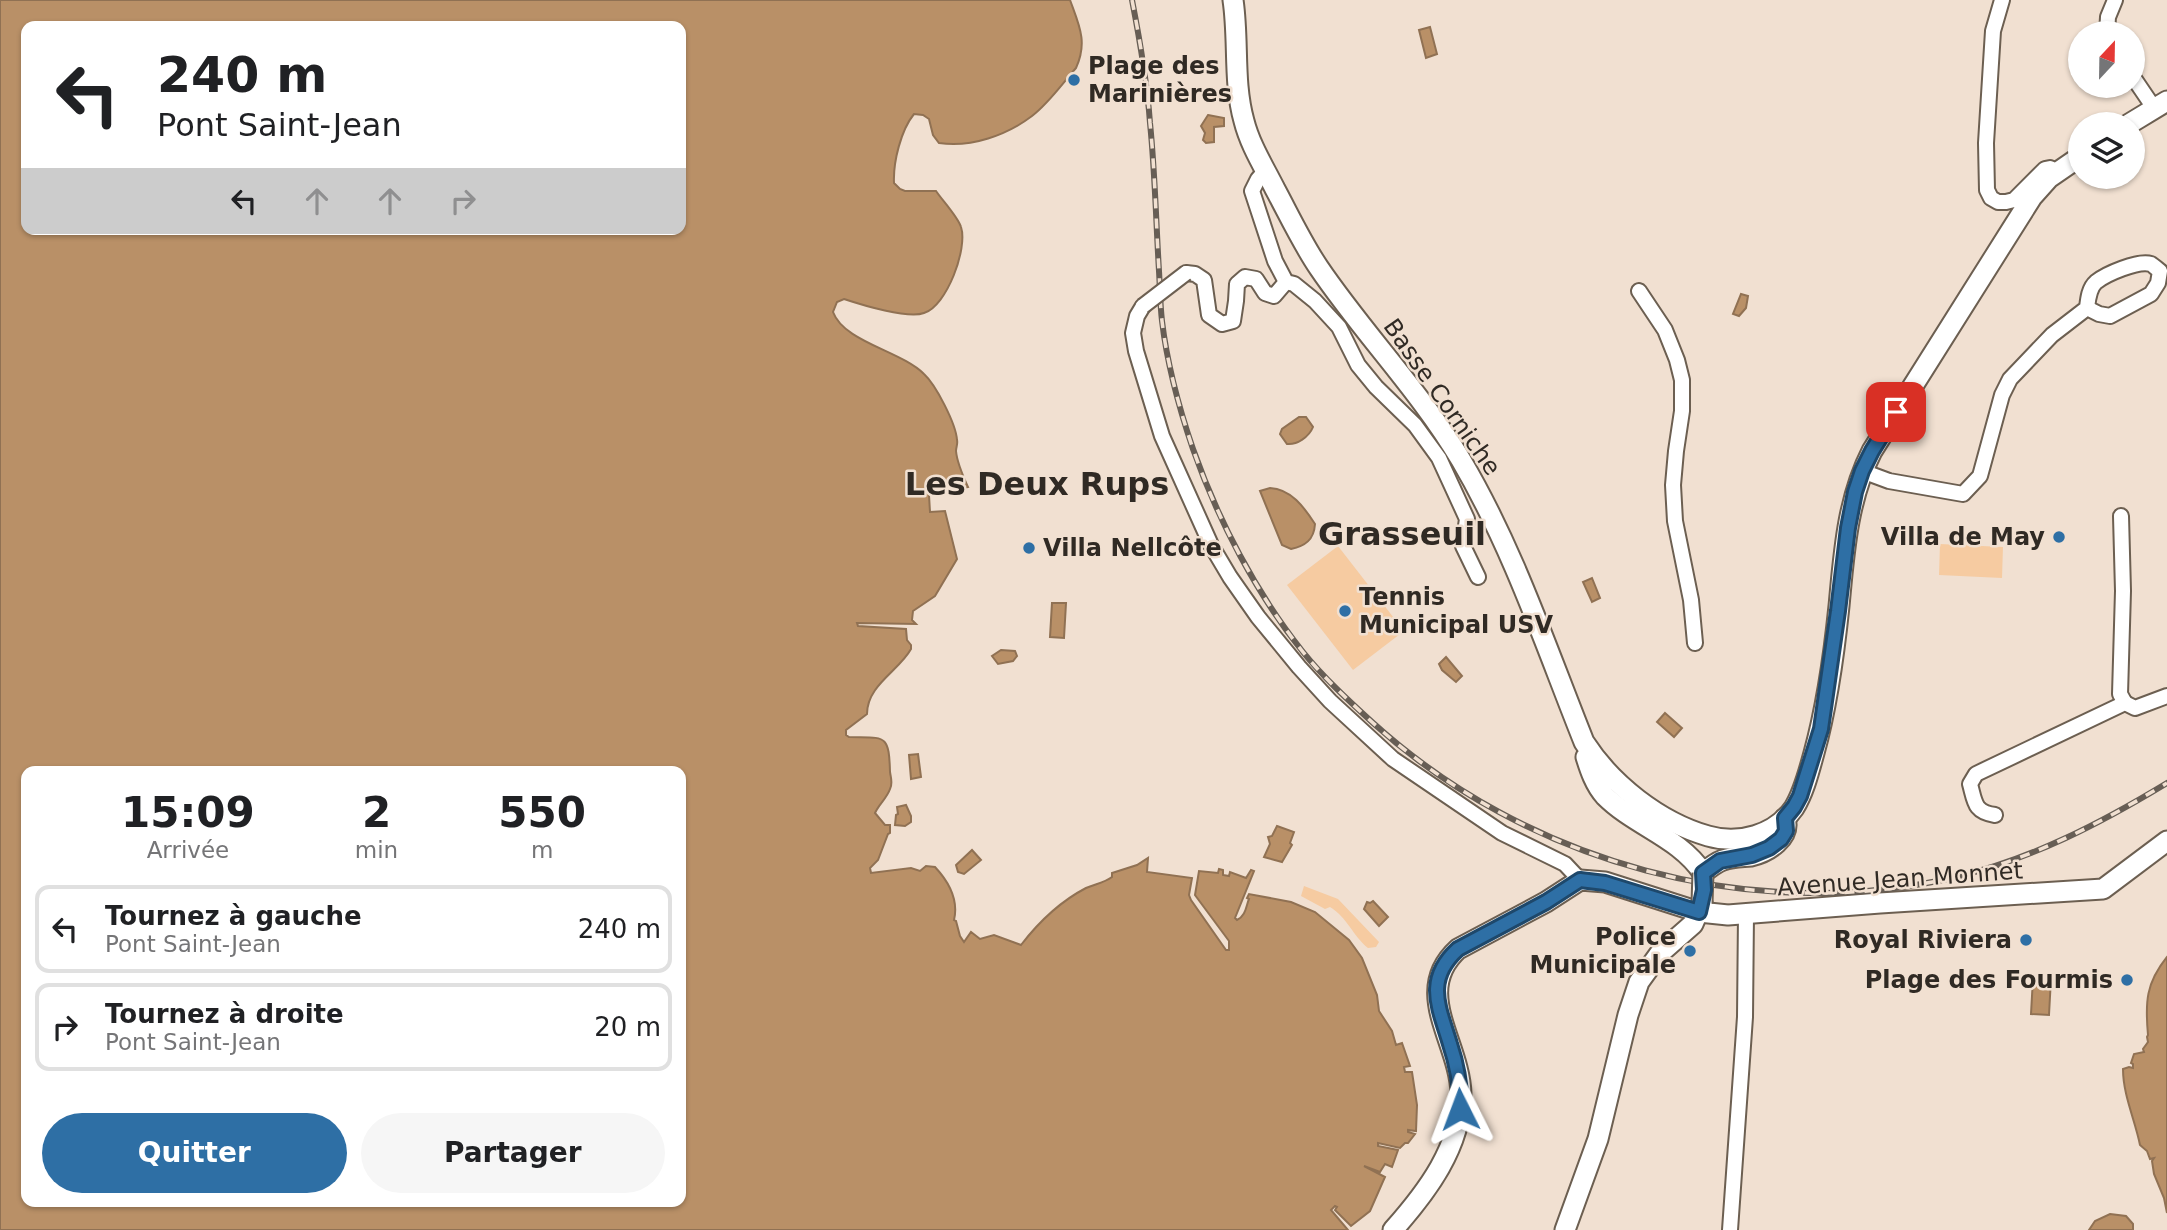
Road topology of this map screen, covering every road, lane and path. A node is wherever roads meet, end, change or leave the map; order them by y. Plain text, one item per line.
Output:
1 (1233, 0) edge
2 (2002, 0) edge
3 (2115, 0) edge
4 (2108, 21) edge
5 (2146, 91) edge
6 (2160, 104) edge
7 (2145, 114) edge
8 (2068, 165) edge
9 (1265, 171) junction
10 (2057, 172) junction
11 (1286, 282) junction
12 (1639, 291) dead end
13 (2087, 308) junction
14 (1862, 471) junction
15 (2122, 516) dead end
16 (1478, 577) dead end
17 (1695, 643) dead end
18 (2167, 696) edge
19 (2124, 703) junction
20 (1584, 742) junction
21 (1624, 790) junction
22 (1623, 810) junction
23 (1995, 815) dead end
24 (1785, 818) junction
25 (2167, 841) edge
26 (1704, 867) junction
27 (1580, 880) junction
28 (1701, 908) junction
29 (1746, 914) junction
30 (1393, 1230) edge
31 (1564, 1230) edge
32 (1730, 1230) edge

1 - 9 main road, Basse Corniche
2 - 10 street
3 - 4 street
5 - 6 street
6 - 7 main road
8 - 10 main road
9 - 11 street
9 - 20 main road, Basse Corniche
10 - 14 main road
11 - 16 street
11 - 27 street, bridge
12 - 17 street
13 - 13 street
13 - 14 street
14 - 24 main road
15 - 19 street
18 - 19 street
19 - 23 street
20 - 21 main road, Basse Corniche
20 - 22 main road
21 - 22 main road
21 - 24 main road, Basse Corniche
22 - 26 main road
24 - 26 main road
25 - 29 main road, Avenue Jean Monnet
26 - 28 main road, bridge
27 - 28 main road, Avenue Jean Monnet
27 - 30 main road
28 - 29 main road, Avenue Jean Monnet
28 - 31 main road
29 - 32 street

